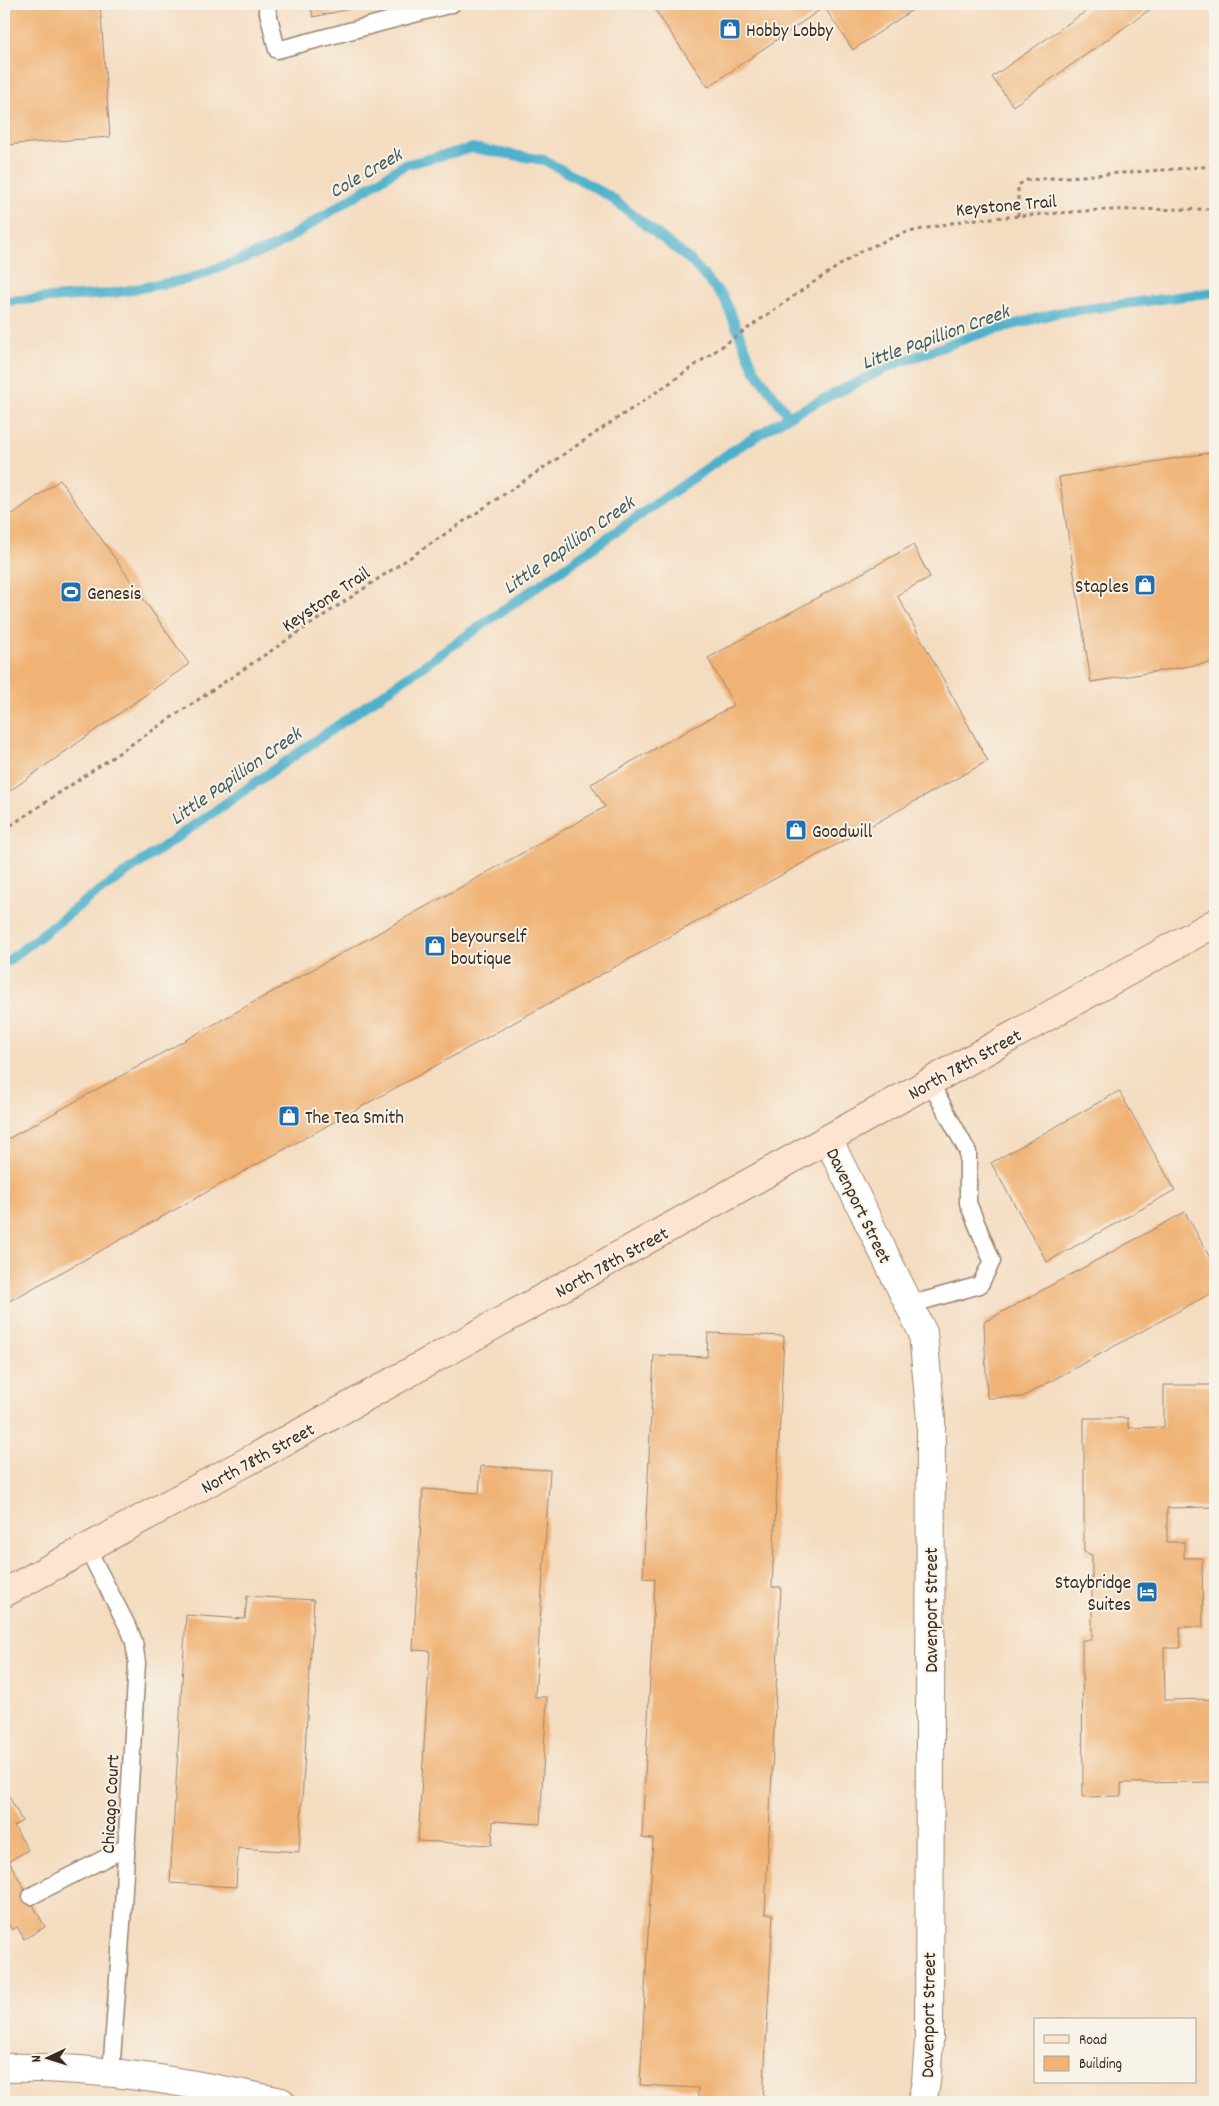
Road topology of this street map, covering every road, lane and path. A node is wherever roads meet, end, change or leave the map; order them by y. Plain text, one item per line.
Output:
1 (266, 4) edge
2 (452, 4) edge
3 (1215, 166) edge
4 (1215, 209) edge
5 (1018, 216) junction
6 (4, 830) edge
7 (1215, 923) edge
8 (930, 1082) junction
9 (828, 1139) junction
10 (909, 1305) junction
11 (88, 1550) junction
12 (4, 1593) edge
13 (126, 1847) junction
14 (31, 1896) dead end
15 (4, 2068) edge
16 (111, 2072) junction
17 (281, 2102) edge
18 (922, 2102) edge

1 - 2 lane
3 - 5 path
4 - 5 path, Keystone Trail
5 - 6 path, Keystone Trail
7 - 8 main road, North 78th Street
8 - 9 main road, North 78th Street
8 - 10 lane
9 - 10 street, Davenport Street
9 - 11 main road, North 78th Street
10 - 18 street, Davenport Street
11 - 12 main road, North 78th Street
11 - 13 lane, Chicago Court
13 - 14 lane
13 - 16 lane, Chicago Court
15 - 16 street
16 - 17 street

